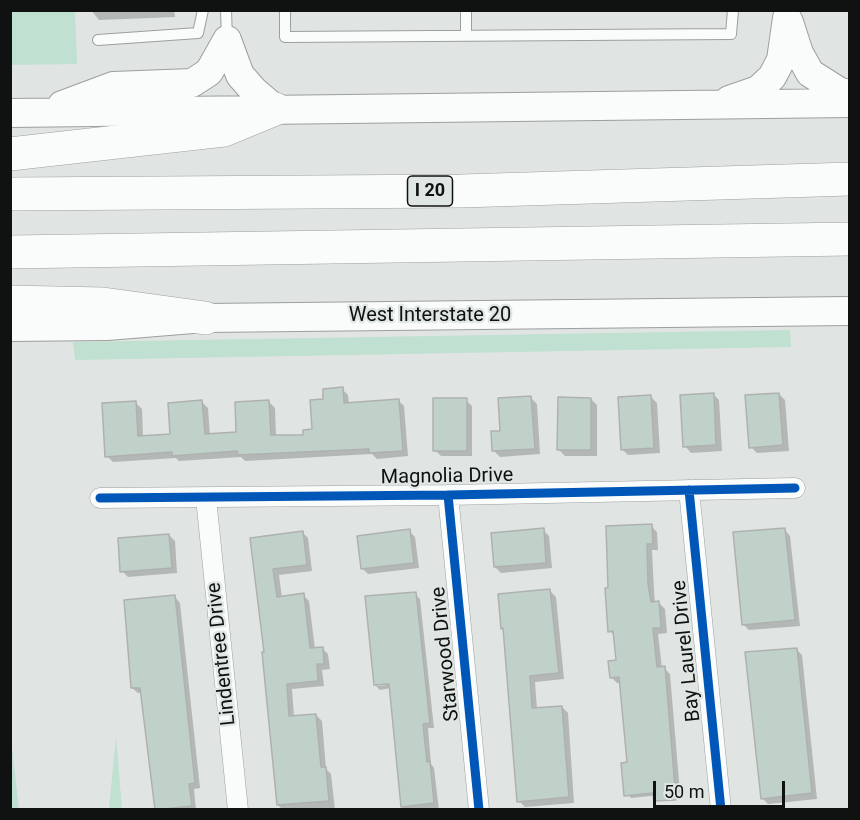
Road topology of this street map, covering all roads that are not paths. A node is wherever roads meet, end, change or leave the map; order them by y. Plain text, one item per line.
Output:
1 (203, 10) edge
2 (226, 10) edge
3 (285, 10) edge
4 (465, 10) edge
5 (733, 10) edge
6 (787, 14) edge
7 (466, 36) junction
8 (98, 40) dead end
9 (226, 40) junction
10 (849, 94) edge
11 (849, 103) edge
12 (702, 105) junction
13 (275, 110) junction
14 (42, 112) junction
15 (10, 113) edge
16 (10, 154) edge
17 (849, 179) edge
18 (10, 194) edge
19 (849, 239) edge
20 (10, 252) edge
21 (10, 302) edge
22 (849, 311) edge
23 (205, 318) junction
24 (10, 327) edge
25 (795, 488) dead end
26 (689, 490) junction
27 (448, 495) junction
28 (100, 498) dead end
29 (206, 498) junction
30 (238, 810) edge
31 (479, 810) edge
32 (721, 810) edge

1 - 8 lane
2 - 9 lane
3 - 7 lane
4 - 7 lane
5 - 7 lane
6 - 10 main road
6 - 12 main road
9 - 13 main road
9 - 14 main road
11 - 12 main road
12 - 13 main road
13 - 14 main road
13 - 16 highway
14 - 15 main road
17 - 18 highway, I 20
19 - 20 highway
21 - 23 highway
22 - 23 main road, West Interstate 20
23 - 24 main road, West Interstate 20
25 - 26 street, Magnolia Drive
26 - 27 street, Magnolia Drive
26 - 32 street, Bay Laurel Drive
27 - 29 street, Magnolia Drive
27 - 31 street, Starwood Drive
28 - 29 street, Magnolia Drive
29 - 30 street, Lindentree Drive

